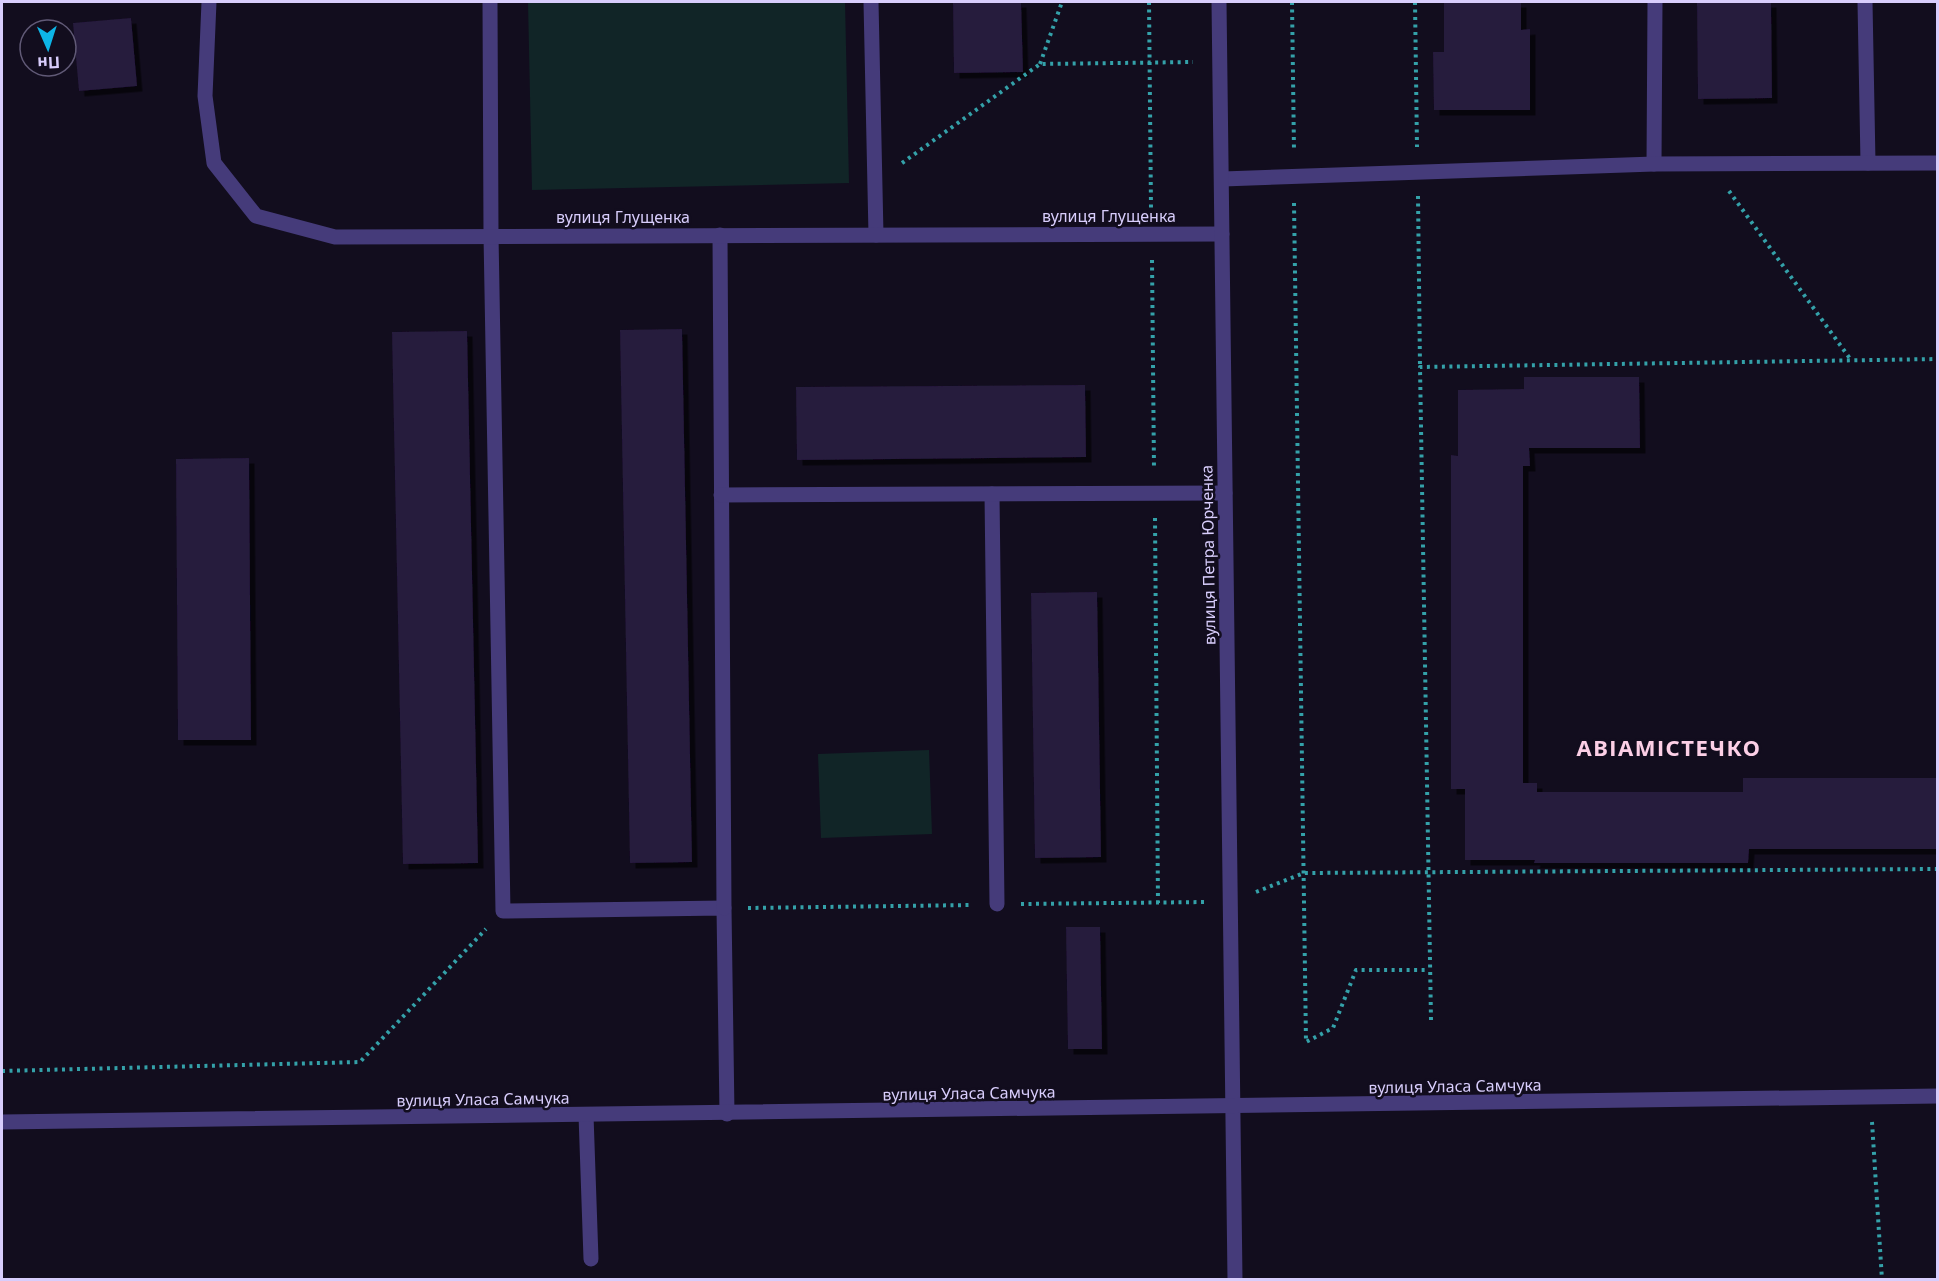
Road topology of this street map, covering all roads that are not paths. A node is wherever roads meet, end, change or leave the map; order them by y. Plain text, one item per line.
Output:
1 (209, 2) edge
2 (490, 2) edge
3 (871, 2) edge
4 (1219, 2) edge
5 (1655, 2) edge
6 (1865, 2) edge
7 (1868, 163) junction
8 (1938, 163) edge
9 (1654, 164) junction
10 (1223, 179) junction
11 (1222, 234) junction
12 (720, 235) junction
13 (876, 235) junction
14 (491, 236) junction
15 (1225, 493) junction
16 (992, 494) junction
17 (721, 495) junction
18 (997, 904) dead end
19 (724, 908) junction
20 (1938, 1096) edge
21 (1233, 1107) junction
22 (727, 1114) junction
23 (586, 1115) junction
24 (2, 1122) edge
25 (591, 1259) dead end
26 (1235, 1280) edge

1 - 14 street, вулиця Глущенка
2 - 14 street
3 - 13 street
4 - 10 street, вулиця Петра Юрченка
5 - 9 street
6 - 7 street
7 - 8 street
7 - 9 street
9 - 10 street
10 - 11 street, вулиця Петра Юрченка
11 - 13 street, вулиця Глущенка
11 - 15 street, вулиця Петра Юрченка
12 - 13 street, вулиця Глущенка
12 - 14 street, вулиця Глущенка
12 - 17 street
14 - 19 street
15 - 16 street
15 - 21 street, вулиця Петра Юрченка
16 - 17 street
16 - 18 street
17 - 19 street
19 - 22 street
20 - 21 street, вулиця Уласа Самчука
21 - 22 street, вулиця Уласа Самчука
21 - 26 street, вулиця Петра Юрченка
22 - 23 street, вулиця Уласа Самчука
23 - 24 street, вулиця Уласа Самчука
23 - 25 street

